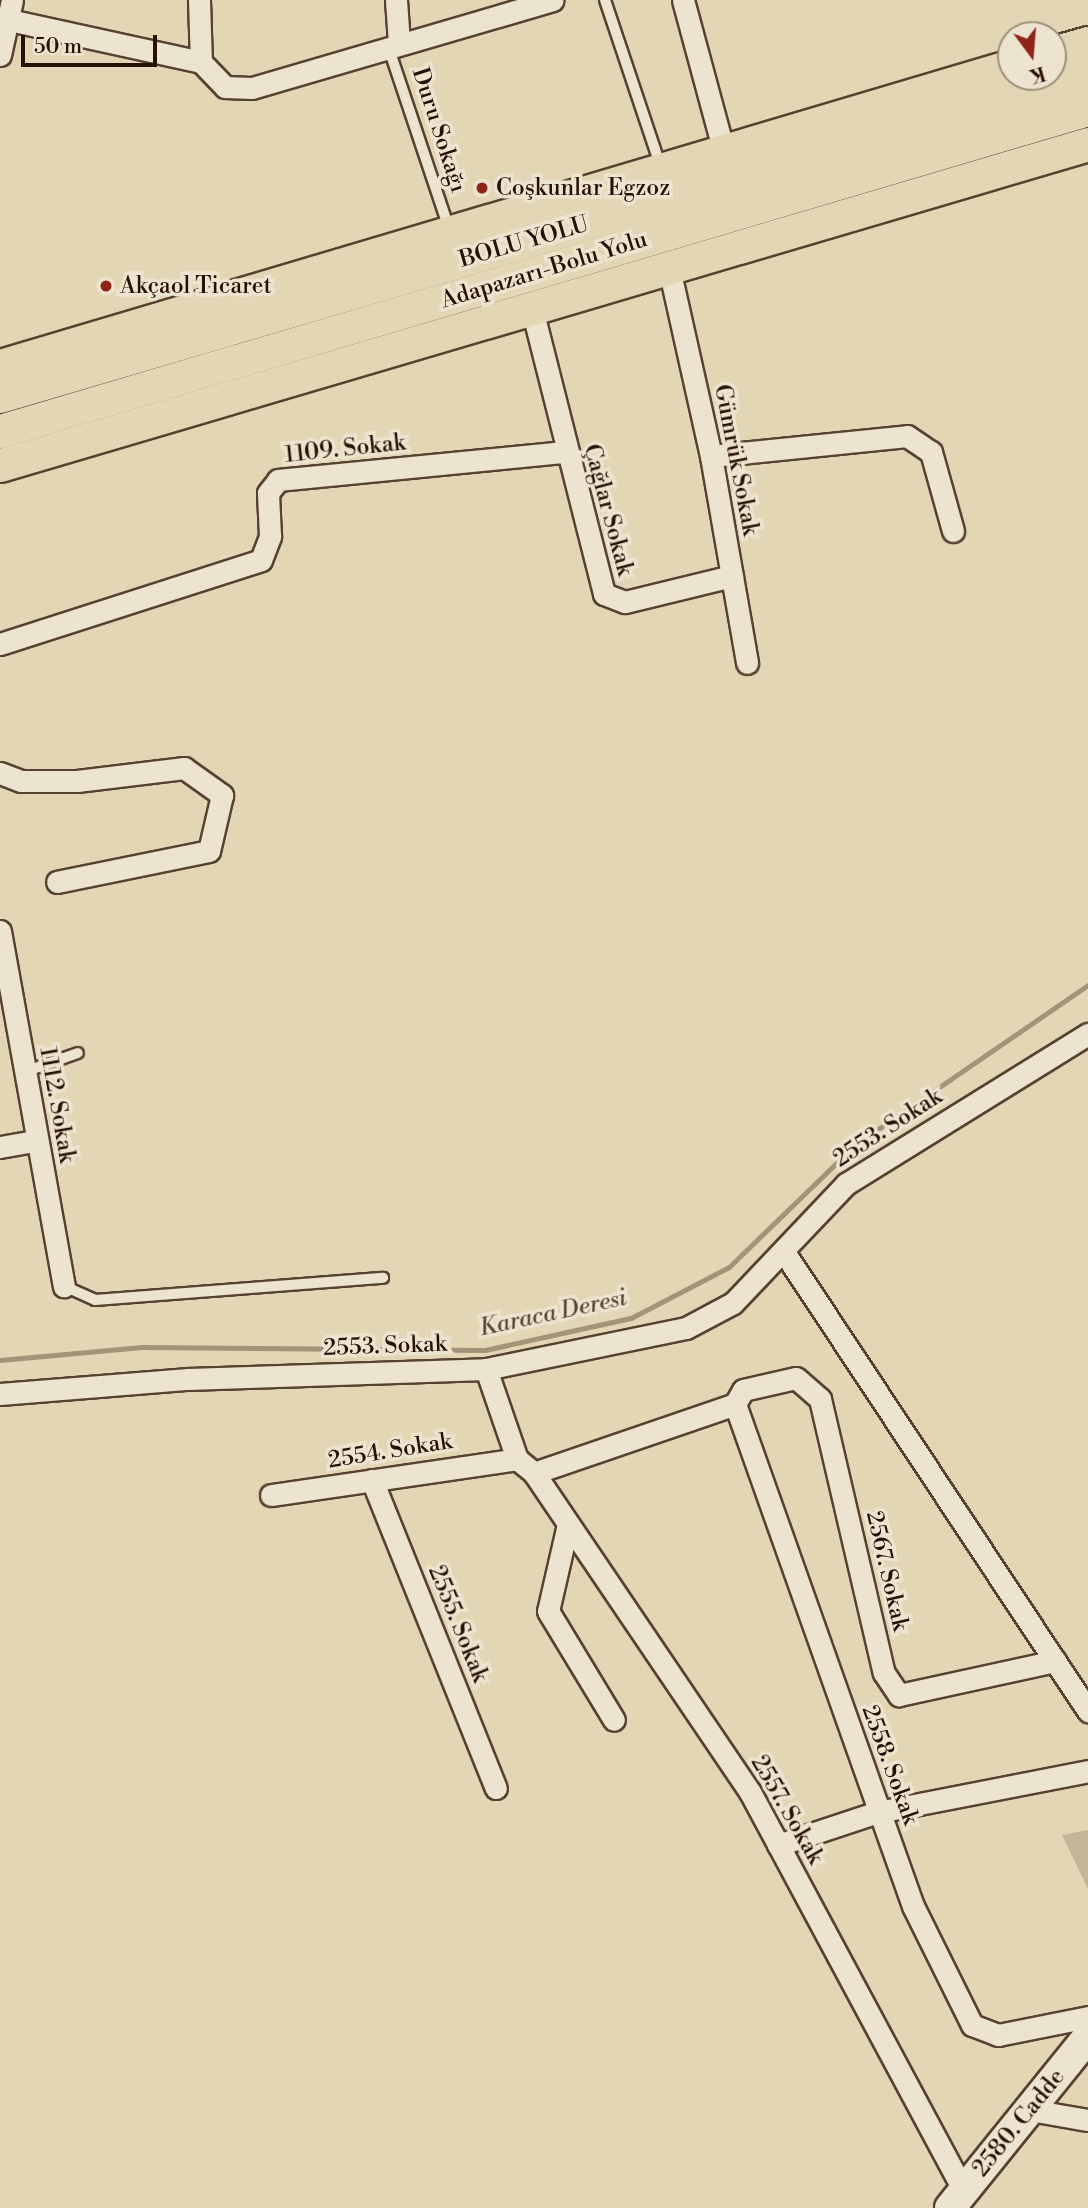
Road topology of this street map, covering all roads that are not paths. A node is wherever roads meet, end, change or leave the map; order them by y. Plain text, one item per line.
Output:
1 (199, 0) edge
2 (396, 0) edge
3 (552, 0) edge
4 (605, 0) edge
5 (682, 0) edge
6 (6, 13) edge
7 (1088, 43) edge
8 (393, 44) junction
9 (1067, 49) edge
10 (0, 55) edge
11 (201, 62) junction
12 (997, 70) edge
13 (1088, 76) edge
14 (1088, 108) edge
15 (1088, 144) edge
16 (723, 152) junction
17 (662, 168) junction
18 (449, 228) junction
19 (668, 268) junction
20 (532, 309) junction
21 (0, 366) edge
22 (0, 396) edge
23 (0, 431) edge
24 (565, 452) junction
25 (711, 456) junction
26 (0, 465) edge
27 (953, 531) dead end
28 (732, 576) junction
29 (0, 644) edge
30 (747, 663) dead end
31 (0, 773) edge
32 (57, 882) dead end
33 (0, 931) edge
34 (6, 1001) edge
35 (1088, 1034) edge
36 (78, 1053) dead end
37 (24, 1072) junction
38 (35, 1141) junction
39 (0, 1147) edge
40 (784, 1252) junction
41 (383, 1278) dead end
42 (64, 1286) joint
43 (486, 1369) junction
44 (0, 1394) edge
45 (735, 1404) junction
46 (517, 1459) junction
47 (534, 1473) junction
48 (372, 1480) junction
49 (271, 1495) dead end
50 (568, 1524) junction
51 (1055, 1661) junction
52 (1088, 1711) edge
53 (614, 1720) dead end
54 (1088, 1771) edge
55 (496, 1788) dead end
56 (878, 1812) junction
57 (778, 1845) junction
58 (1088, 2017) edge
59 (1088, 2037) edge
60 (1030, 2110) junction
61 (1088, 2120) edge
62 (957, 2199) edge

1 - 11 street
2 - 8 street
3 - 8 street
4 - 17 lane
5 - 16 street
6 - 10 street
6 - 11 street
7 - 9 highway
8 - 11 street
8 - 18 lane, Duru Sokağı
12 - 16 highway
13 - 22 highway, BOLU YOLU
14 - 23 highway, Adapazarı-Bolu Yolu
15 - 19 highway
16 - 17 highway
17 - 18 highway
18 - 21 highway
19 - 20 highway
19 - 25 street, Gümrük Sokak
20 - 24 street, Çağlar Sokak
20 - 26 highway
24 - 28 street, Çağlar Sokak
24 - 29 street, 1109. Sokak
25 - 27 street
25 - 28 street, Gümrük Sokak
28 - 30 street, Gümrük Sokak
31 - 32 street
33 - 34 street, 1112. Sokak
34 - 37 street, 1112. Sokak
35 - 40 street, 2553. Sokak
36 - 37 lane
37 - 38 street, 1112. Sokak
38 - 39 street
38 - 42 street, 1112. Sokak
40 - 43 street, 2553. Sokak
40 - 51 street
41 - 42 lane
43 - 44 street, 2553. Sokak
43 - 46 street
45 - 47 street
45 - 51 street, 2567. Sokak
45 - 56 street, 2558. Sokak
46 - 47 street
46 - 48 street, 2554. Sokak
47 - 50 street, 2557. Sokak
48 - 49 street, 2554. Sokak
48 - 55 street, 2555. Sokak
50 - 53 street
50 - 57 street, 2557. Sokak
51 - 52 street
54 - 56 street
56 - 57 street
56 - 58 street, 2558. Sokak
57 - 62 street, 2557. Sokak
59 - 60 main road, 2580. Cadde
60 - 61 street
60 - 62 main road, 2580. Cadde

